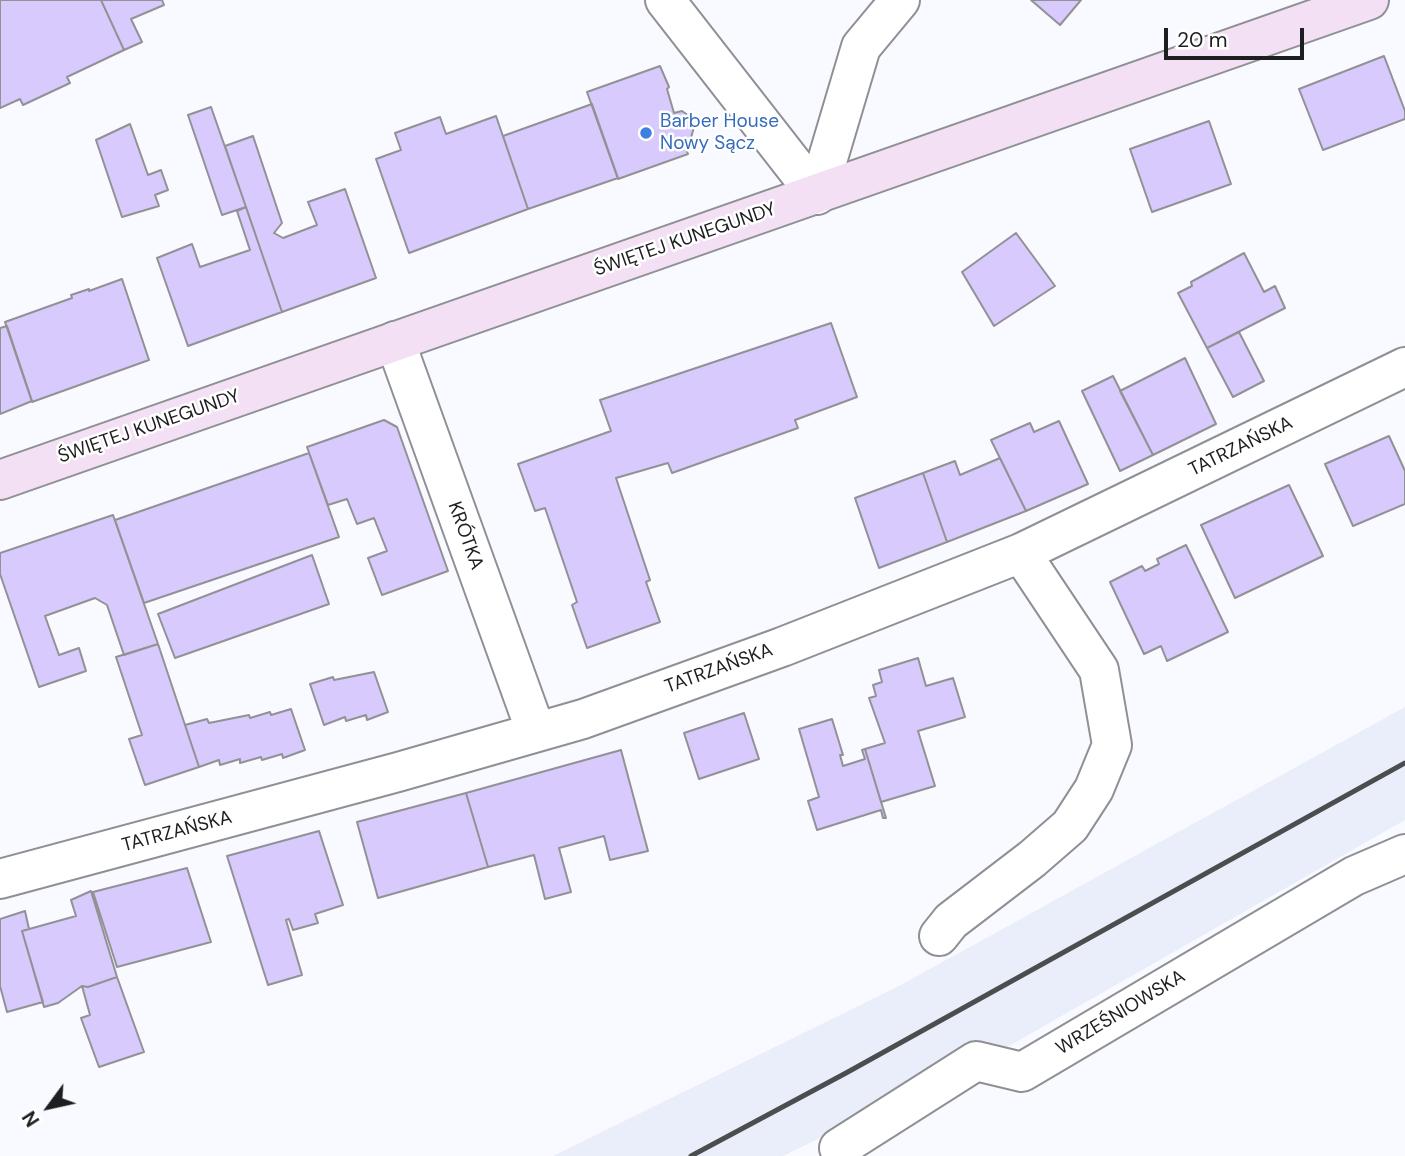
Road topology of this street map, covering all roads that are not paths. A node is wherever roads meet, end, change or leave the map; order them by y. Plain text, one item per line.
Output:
1 (664, 0) edge
2 (900, 0) edge
3 (1369, 0) edge
4 (817, 195) junction
5 (395, 341) junction
6 (1405, 367) edge
7 (0, 480) edge
8 (1021, 553) junction
9 (536, 732) junction
10 (1405, 854) edge
11 (0, 879) edge
12 (939, 936) dead end
13 (839, 1148) dead end

1 - 4 street
2 - 4 street
3 - 4 street, ŚWIĘTEJ KUNEGUNDY
4 - 5 street, ŚWIĘTEJ KUNEGUNDY
5 - 7 street, ŚWIĘTEJ KUNEGUNDY
5 - 9 street, KRÓTKA
6 - 8 street, TATRZAŃSKA
8 - 9 street, TATRZAŃSKA
8 - 12 street
9 - 11 street, TATRZAŃSKA
10 - 13 street, WRZEŚNIOWSKA

